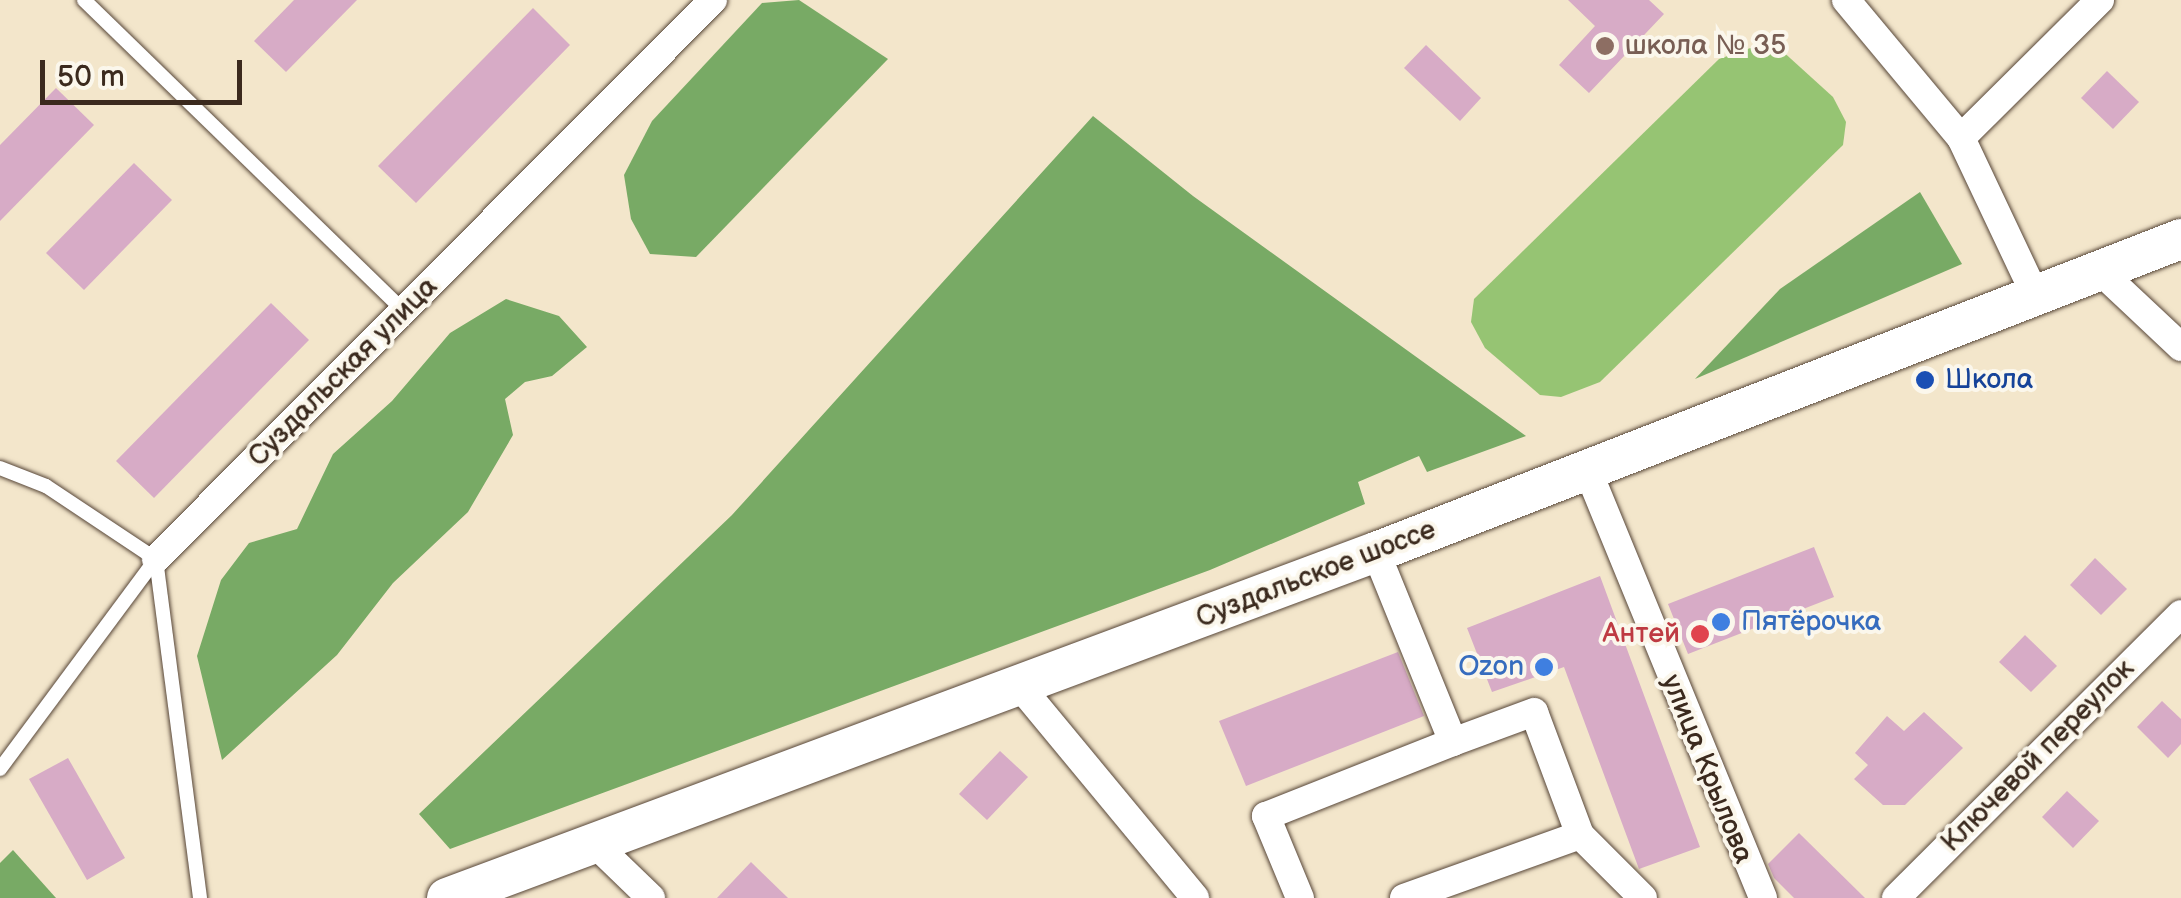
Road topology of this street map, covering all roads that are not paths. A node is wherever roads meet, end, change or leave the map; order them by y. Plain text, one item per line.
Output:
1 (84, 0) edge
2 (713, 0) edge
3 (1846, 0) edge
4 (2100, 0) edge
5 (1962, 138) junction
6 (2181, 240) edge
7 (2100, 272) junction
8 (2036, 297) junction
9 (404, 310) junction
10 (2181, 347) edge
11 (0, 468) edge
12 (1588, 471) junction
13 (1376, 552) junction
14 (156, 559) junction
15 (2181, 614) edge
16 (1019, 685) junction
17 (1452, 742) junction
18 (0, 769) edge
19 (1580, 834) junction
20 (592, 841) junction
21 (200, 898) edge
22 (448, 898) edge
23 (649, 898) edge
24 (1195, 898) edge
25 (1300, 898) edge
26 (1404, 898) edge
27 (1643, 898) edge
28 (1762, 898) edge
29 (1896, 898) edge

1 - 9 lane
2 - 9 street, Суздальская улица
3 - 5 street
4 - 5 street
5 - 8 street
6 - 7 main road, Суздальское шоссе
7 - 8 main road, Суздальское шоссе
7 - 10 street
8 - 12 main road, Суздальское шоссе
9 - 14 street, Суздальская улица
11 - 14 lane
12 - 13 main road, Суздальское шоссе
12 - 28 street, улица Крылова
13 - 16 main road, Суздальское шоссе
13 - 17 street
14 - 18 lane, Суздальская улица
14 - 21 lane
15 - 29 street, Ключевой переулок
16 - 20 main road, Суздальское шоссе
16 - 24 street
17 - 19 street
17 - 25 street
19 - 26 street
19 - 27 street
20 - 22 main road, Суздальское шоссе
20 - 23 street

